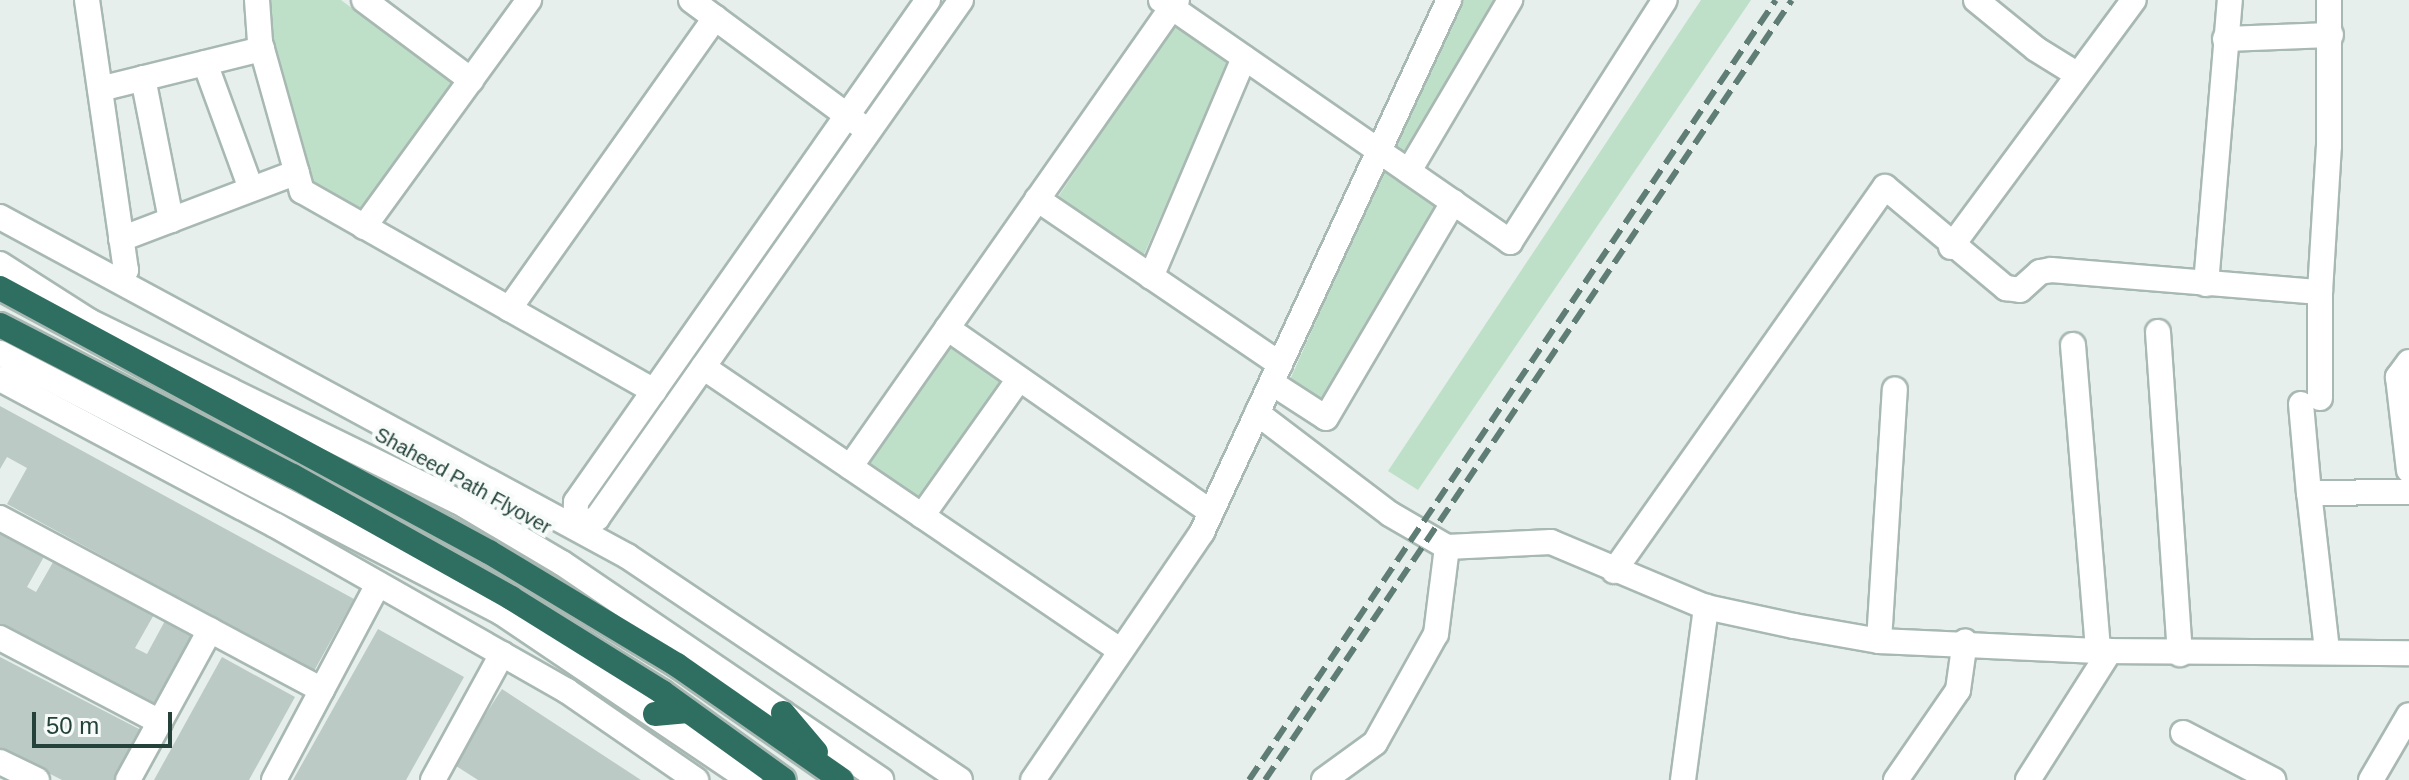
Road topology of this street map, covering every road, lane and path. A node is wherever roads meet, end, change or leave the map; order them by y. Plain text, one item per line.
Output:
1 (87, 0) edge
2 (257, 0) edge
3 (364, 0) edge
4 (529, 0) edge
5 (691, 0) edge
6 (928, 0) edge
7 (961, 0) edge
8 (1449, 0) edge
9 (1510, 0) edge
10 (1665, 0) edge
11 (1976, 0) edge
12 (2134, 0) edge
13 (2230, 0) edge
14 (2329, 0) edge
15 (1170, 3) edge
16 (715, 18) junction
17 (2331, 35) junction
18 (2225, 39) junction
19 (262, 49) junction
20 (1244, 58) junction
21 (205, 63) junction
22 (2078, 75) junction
23 (143, 78) junction
24 (471, 80) junction
25 (100, 89) junction
26 (847, 115) junction
27 (869, 131) junction
28 (1379, 151) junction
29 (1409, 171) junction
30 (297, 172) junction
31 (251, 189) junction
32 (1037, 199) junction
33 (1453, 202) junction
34 (0, 217) edge
35 (171, 220) junction
36 (364, 227) junction
37 (121, 239) junction
38 (1951, 247) junction
39 (0, 264) edge
40 (1151, 277) junction
41 (121, 279) junction
42 (2206, 284) junction
43 (0, 288) edge
44 (2320, 292) junction
45 (509, 309) junction
46 (0, 325) edge
47 (947, 328) junction
48 (2158, 332) dead end
49 (2073, 345) dead end
50 (0, 353) edge
51 (2409, 362) edge
52 (703, 367) junction
53 (1276, 374) junction
54 (0, 379) edge
55 (1019, 379) junction
56 (1895, 390) dead end
57 (654, 391) junction
58 (1257, 413) junction
59 (850, 467) junction
60 (2409, 470) edge
61 (2409, 492) edge
62 (2309, 493) junction
63 (1211, 512) junction
64 (922, 516) junction
65 (0, 518) edge
66 (575, 527) junction
67 (1447, 547) junction
68 (1614, 571) junction
69 (378, 584) junction
70 (1706, 607) junction
71 (210, 630) junction
72 (0, 638) edge
73 (1879, 641) junction
74 (1965, 641) junction
75 (2327, 650) junction
76 (1121, 651) junction
77 (2104, 651) junction
78 (2409, 653) edge
79 (502, 654) junction
80 (2180, 654) junction
81 (322, 690) junction
82 (688, 711) junction
83 (783, 713) junction
84 (655, 714) junction
85 (2409, 715) edge
86 (160, 722) junction
87 (2183, 733) dead end
88 (0, 762) edge
89 (442, 776) edge
90 (840, 779) edge
91 (37, 780) edge
92 (128, 780) edge
93 (274, 780) edge
94 (696, 780) edge
95 (750, 780) edge
96 (784, 780) edge
97 (881, 780) edge
98 (960, 780) edge
99 (1033, 780) edge
100 (1324, 780) edge
101 (1683, 780) edge
102 (1896, 780) edge
103 (2028, 780) edge
104 (2273, 780) edge
105 (2371, 780) edge

1 - 25 street
2 - 19 street
3 - 24 street
4 - 24 street
5 - 16 street
6 - 26 street
7 - 27 street
8 - 28 street
9 - 29 street
10 - 33 street
11 - 22 street
12 - 22 street
13 - 18 street
14 - 17 street
15 - 20 street
15 - 32 street
16 - 26 street
16 - 45 street
17 - 18 street
17 - 44 street
18 - 42 street
19 - 21 street
19 - 30 street
20 - 28 street
20 - 40 street
21 - 23 street
21 - 31 street
22 - 38 street
23 - 25 street
23 - 35 street
24 - 36 street
25 - 37 street
26 - 27 street
26 - 57 street
27 - 52 street
28 - 29 street
28 - 53 street
29 - 33 street
30 - 31 street
30 - 36 street
31 - 35 street
32 - 40 street
32 - 47 street
33 - 53 street
34 - 41 street
35 - 37 street
36 - 45 street
37 - 41 street
38 - 42 street
38 - 68 street
39 - 83 street, Shaheed Path Flyover
40 - 53 street
41 - 66 street
42 - 44 street
43 - 90 highway
44 - 62 street
45 - 57 street
46 - 82 highway
47 - 55 street
47 - 59 street
48 - 80 street
49 - 77 street
50 - 84 street
51 - 60 street
52 - 59 street
52 - 66 street
53 - 58 street
54 - 69 street
55 - 63 street
55 - 64 street
56 - 73 street
57 - 66 street
58 - 63 street
58 - 67 street
59 - 64 street
61 - 62 street
62 - 75 street
63 - 76 street
64 - 76 street
65 - 71 street
66 - 98 street
67 - 68 street
67 - 100 street
68 - 70 street
69 - 79 street
69 - 81 street
70 - 73 street
70 - 101 street
71 - 81 street
71 - 86 street
72 - 86 street
73 - 74 street
74 - 77 street
74 - 102 street
75 - 78 street
75 - 80 street
76 - 99 street
77 - 80 street
77 - 103 street
79 - 89 street
79 - 94 street
81 - 93 street
82 - 84 highway
82 - 96 highway
83 - 90 highway
83 - 97 street, Shaheed Path Flyover
84 - 95 street
85 - 105 street
86 - 92 street
87 - 104 street
88 - 91 street

